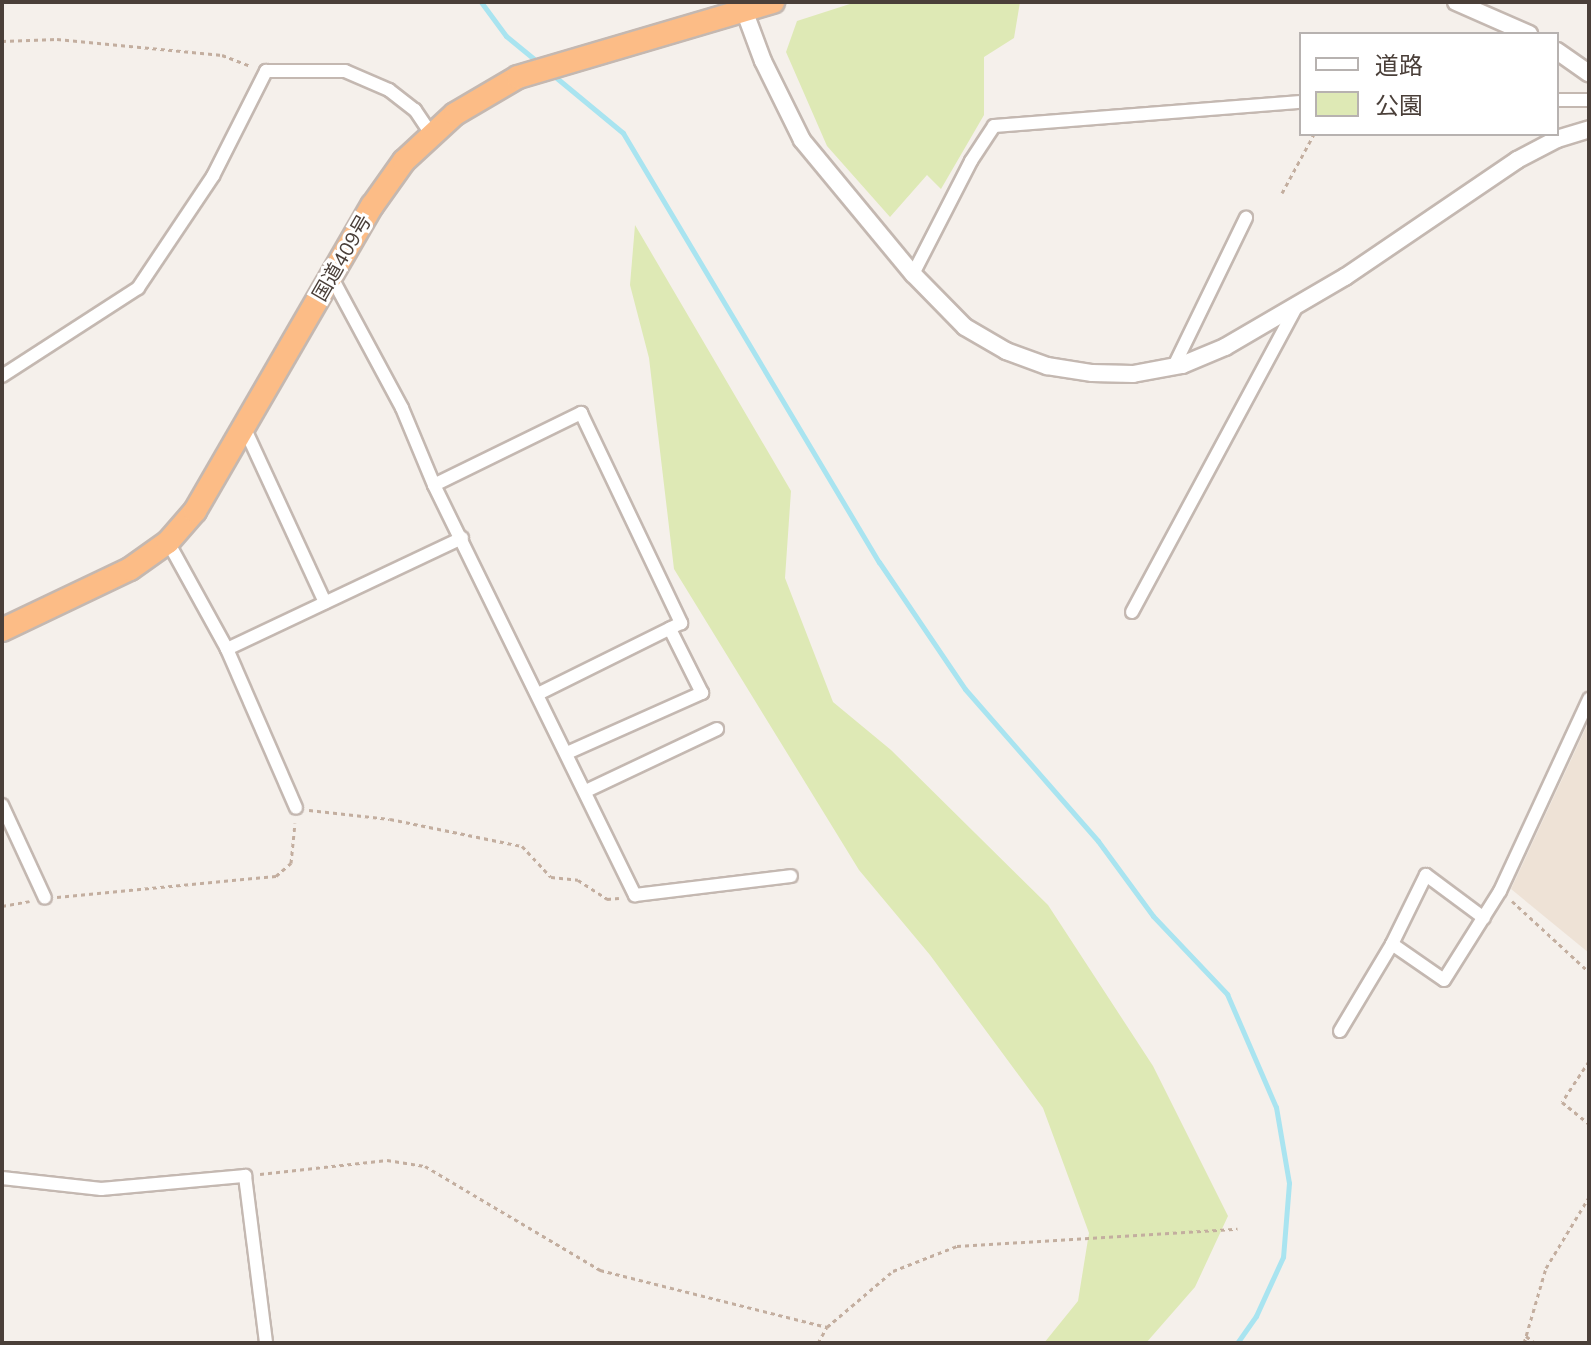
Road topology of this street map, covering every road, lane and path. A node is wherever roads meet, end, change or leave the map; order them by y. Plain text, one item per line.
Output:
1 (773, 2) edge
2 (1456, 2) edge
3 (744, 10) junction
4 (1524, 32) edge
5 (2, 41) edge
6 (1559, 52) edge
7 (266, 71) junction
8 (1589, 73) edge
9 (1559, 100) edge
10 (1589, 100) edge
11 (1299, 102) edge
12 (1589, 129) edge
13 (431, 134) junction
14 (1313, 136) edge
15 (1282, 193) dead end
16 (1246, 218) dead end
17 (913, 274) junction
18 (331, 276) junction
19 (1298, 304) junction
20 (1174, 366) junction
21 (2, 376) edge
22 (244, 427) junction
23 (434, 485) junction
24 (462, 538) junction
25 (168, 542) junction
26 (325, 602) junction
27 (1132, 612) dead end
28 (670, 629) junction
29 (2, 630) edge
30 (227, 649) junction
31 (538, 694) junction
32 (1589, 699) edge
33 (717, 729) dead end
34 (567, 753) junction
35 (586, 791) junction
36 (2, 805) edge
37 (296, 808) junction
38 (791, 876) dead end
39 (1500, 891) junction
40 (635, 895) junction
41 (45, 898) junction
42 (2, 906) edge
43 (1484, 918) junction
44 (1392, 944) junction
45 (1589, 972) edge
46 (1340, 1031) dead end
47 (1589, 1061) edge
48 (1589, 1124) edge
49 (245, 1176) junction
50 (2, 1178) edge
51 (1589, 1197) edge
52 (1237, 1229) dead end
53 (827, 1327) junction
54 (1526, 1336) junction
55 (266, 1343) edge
56 (818, 1343) edge
57 (1524, 1343) edge
58 (1535, 1343) edge

1 - 3 highway, 国道409号
2 - 4 street
3 - 13 highway, 国道409号
3 - 17 street
5 - 7 path
6 - 8 street
7 - 13 street
7 - 21 street
9 - 10 street
11 - 17 street
12 - 19 street
13 - 18 highway, 国道409号
14 - 15 path
16 - 20 street
17 - 20 street
18 - 22 highway, 国道409号
18 - 23 street
19 - 20 street
19 - 27 street
22 - 25 highway, 国道409号
22 - 26 street
23 - 24 street
23 - 28 street
24 - 26 street
24 - 31 street
25 - 29 highway, 国道409号
25 - 30 street
26 - 30 street
28 - 31 street
28 - 34 street
30 - 37 street
31 - 34 street
32 - 39 street
33 - 35 street
34 - 35 street
35 - 40 street
36 - 41 street
37 - 40 path
37 - 41 path
38 - 40 street
39 - 43 street
39 - 45 path
41 - 42 path
43 - 44 street
43 - 44 street
44 - 46 street
47 - 48 path
49 - 50 street
49 - 53 path
49 - 55 street
51 - 54 path
52 - 53 path
53 - 56 path
54 - 57 path
54 - 58 path

